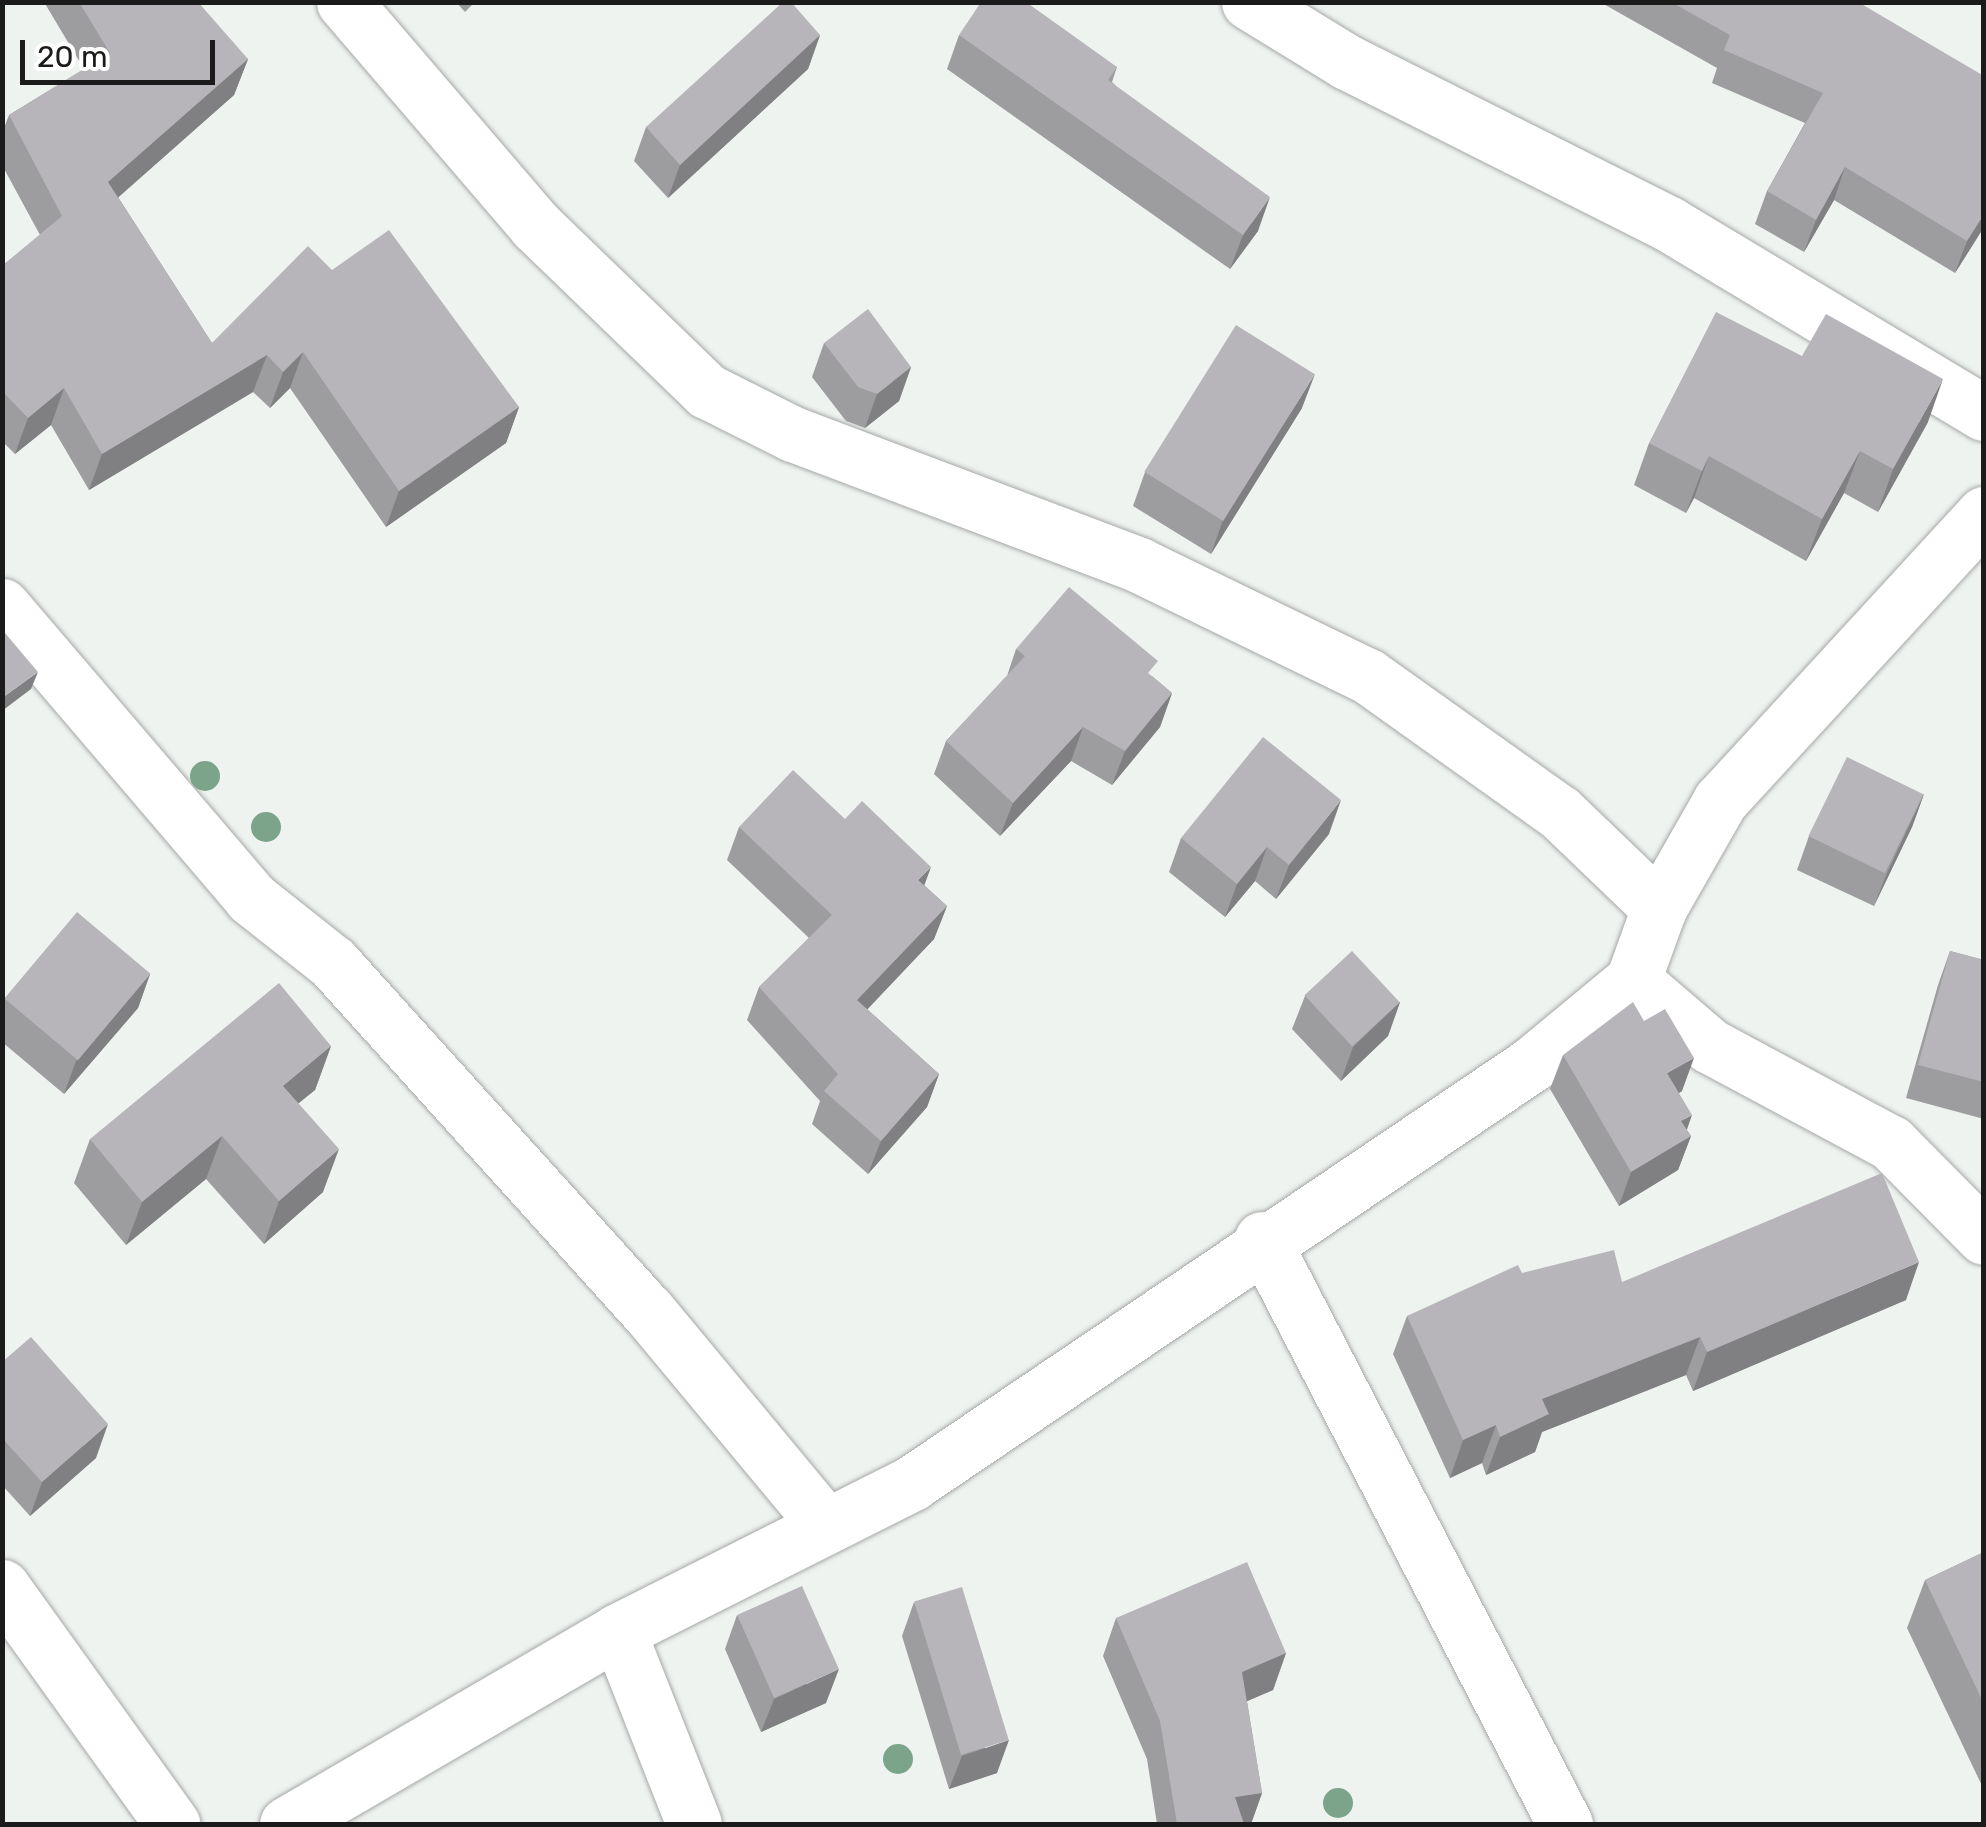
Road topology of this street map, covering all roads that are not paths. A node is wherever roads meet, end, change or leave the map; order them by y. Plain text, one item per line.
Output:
1 (344, 2) edge
2 (1249, 2) edge
3 (1984, 412) edge
4 (1984, 514) edge
5 (2, 606) edge
6 (1659, 908) junction
7 (1634, 980) junction
8 (1984, 1238) edge
9 (1262, 1239) junction
10 (823, 1522) junction
11 (2, 1587) edge
12 (618, 1631) junction
13 (172, 1824) edge
14 (287, 1824) edge
15 (694, 1824) edge
16 (1565, 1824) edge

1 - 6 street
2 - 3 street
4 - 6 street
5 - 10 street
6 - 7 street
7 - 8 street
7 - 9 street
9 - 10 street
9 - 16 street
10 - 12 street
11 - 13 street
12 - 14 street
12 - 15 street

